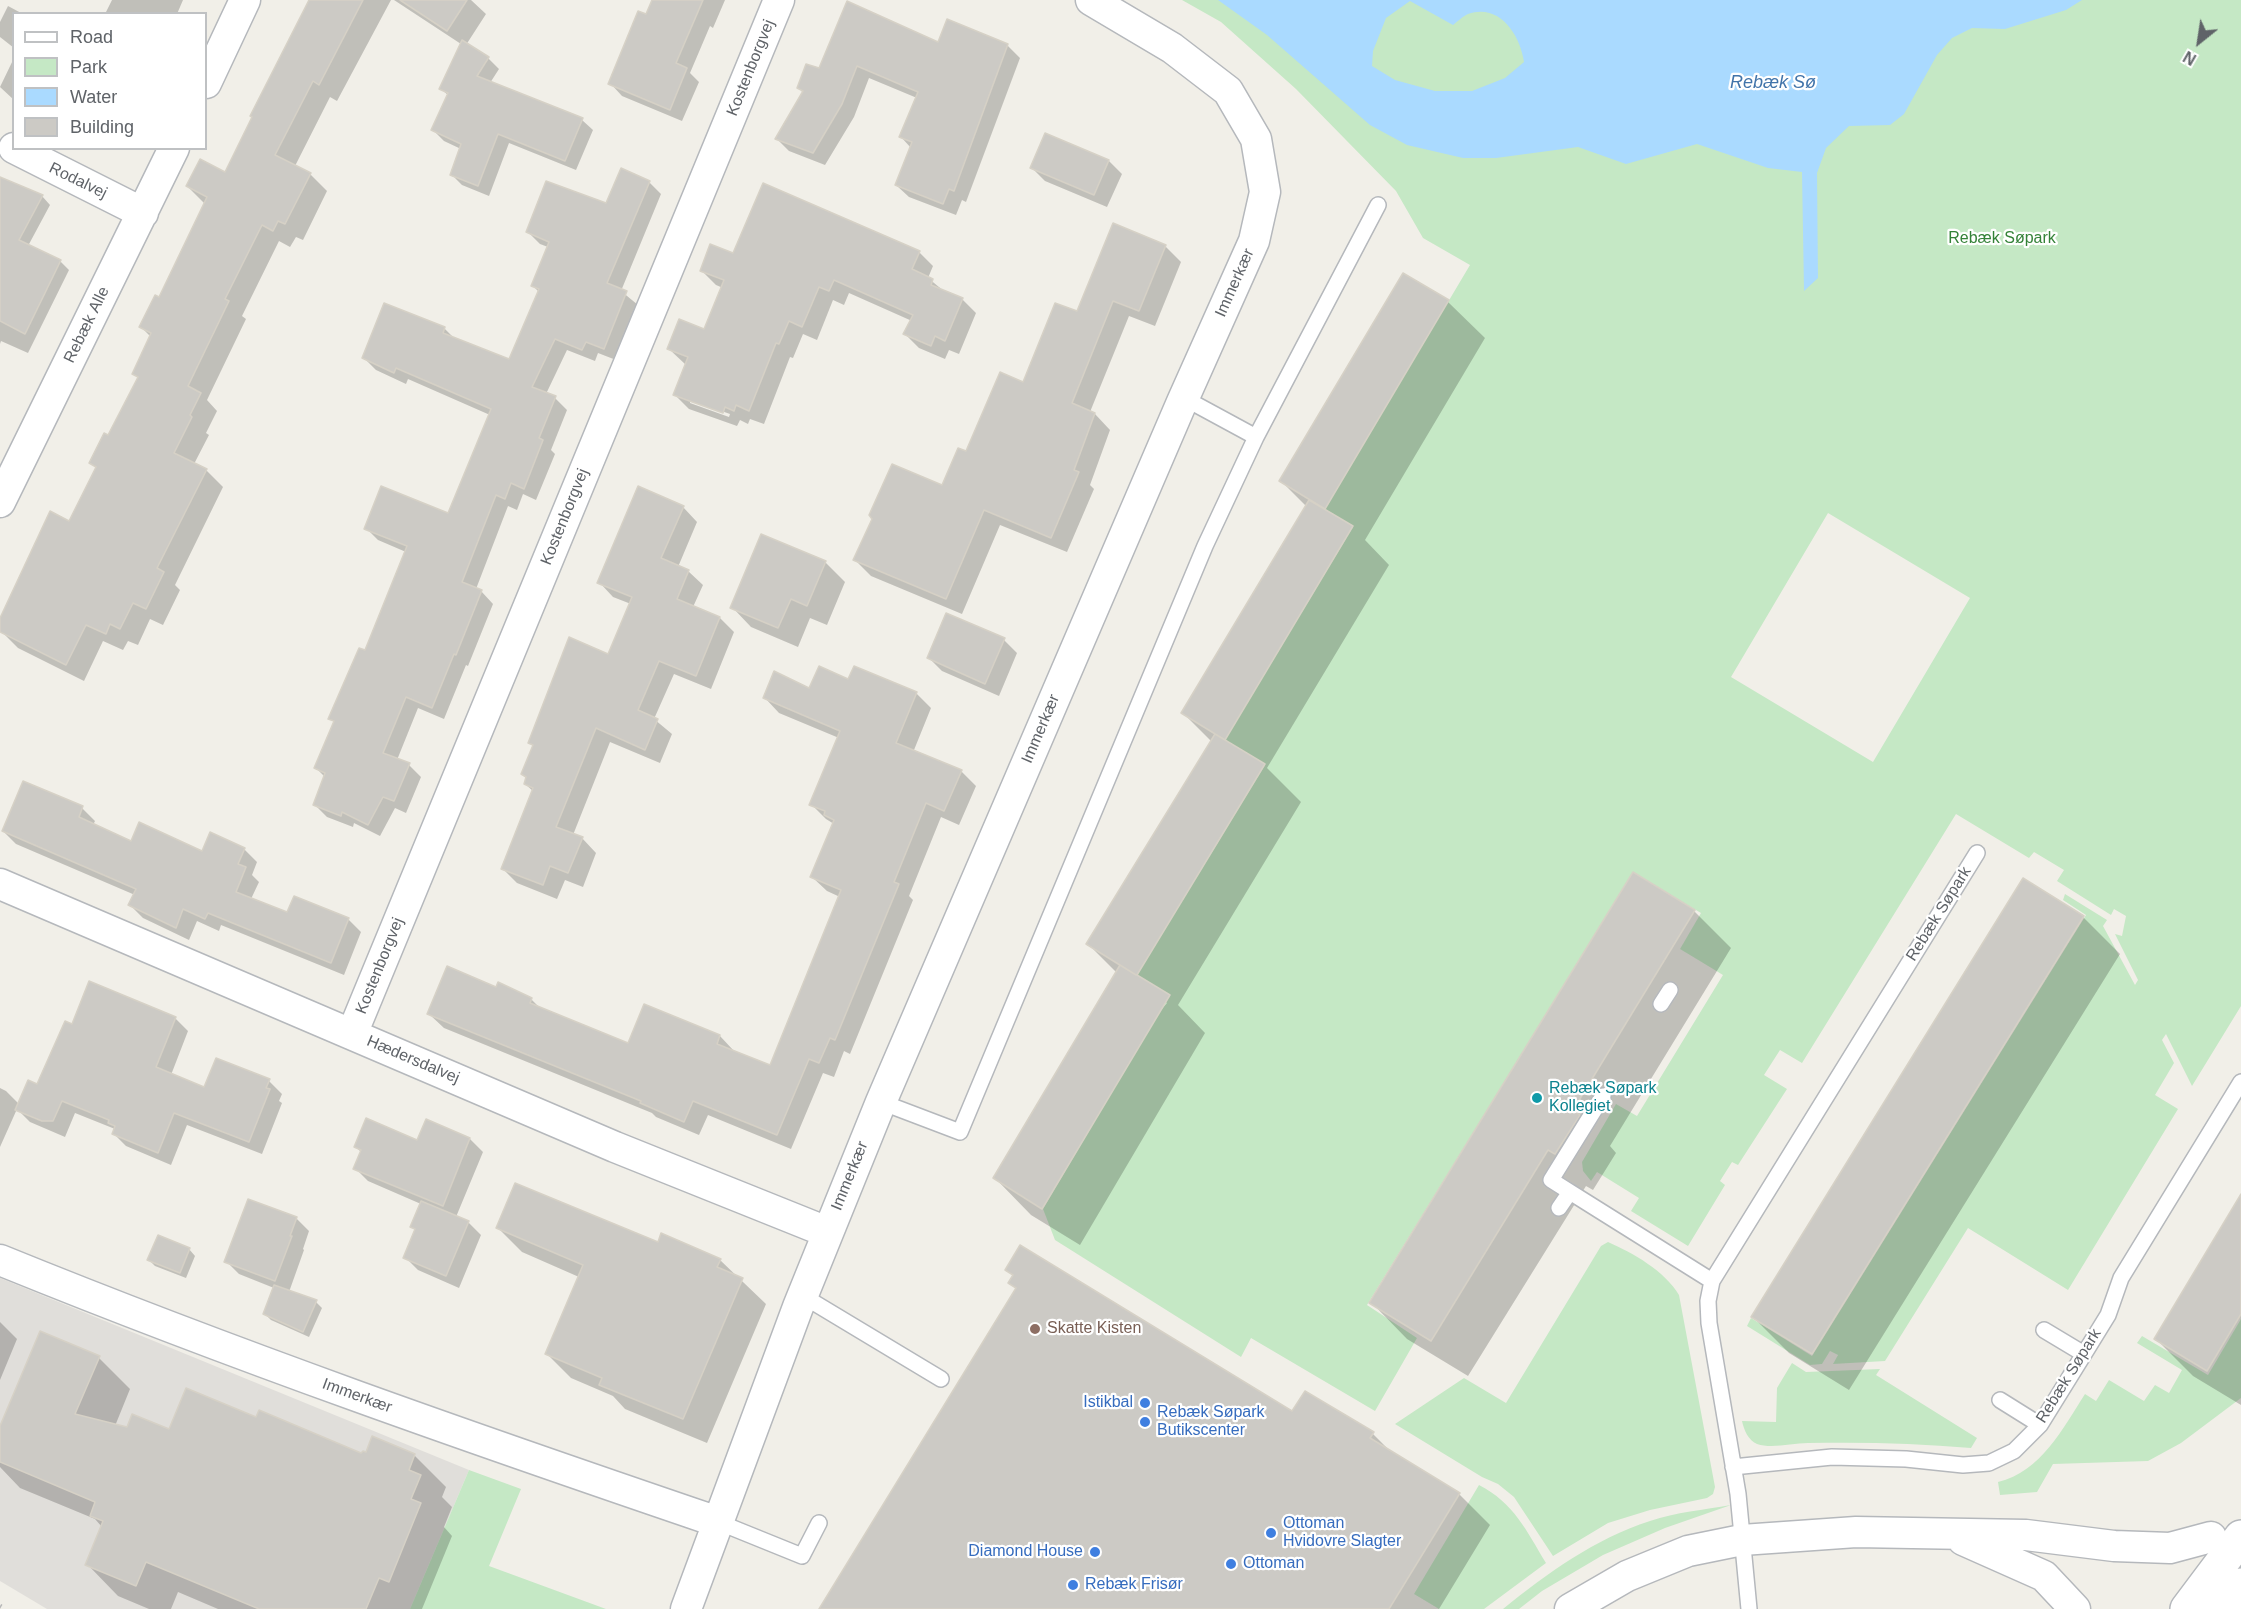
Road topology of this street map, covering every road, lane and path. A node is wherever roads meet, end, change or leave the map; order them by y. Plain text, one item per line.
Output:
1 (245, 0) edge
2 (779, 0) edge
3 (1091, 0) edge
4 (207, 80) edge
5 (18, 150) edge
6 (173, 150) edge
7 (1378, 205) dead end
8 (143, 213) junction
9 (1184, 398) junction
10 (1257, 437) junction
11 (0, 502) edge
12 (1977, 853) dead end
13 (0, 884) edge
14 (1670, 990) dead end
15 (1661, 1004) dead end
16 (352, 1034) junction
17 (2241, 1082) edge
18 (1603, 1096) dead end
19 (880, 1102) junction
20 (1570, 1192) junction
21 (1560, 1208) dead end
22 (827, 1232) junction
23 (0, 1260) edge
24 (1712, 1281) junction
25 (803, 1296) junction
26 (2044, 1330) dead end
27 (2084, 1354) junction
28 (941, 1379) dead end
29 (2000, 1400) dead end
30 (2040, 1425) junction
31 (1733, 1467) junction
32 (718, 1522) junction
33 (2241, 1522) edge
34 (819, 1523) dead end
35 (1949, 1534) junction
36 (2226, 1537) edge
37 (1742, 1540) junction
38 (2241, 1585) edge
39 (686, 1609) edge
40 (1570, 1609) edge
41 (1749, 1609) edge
42 (2075, 1609) edge
43 (2187, 1609) edge
44 (2223, 1609) edge

1 - 4 street
2 - 16 street, Kostenborgvej
3 - 9 street, Immerkær
5 - 8 street, Rodalvej
6 - 8 street, Rebæk Alle
7 - 10 lane
8 - 11 street, Rebæk Alle
9 - 10 lane
9 - 19 street, Immerkær
10 - 19 lane
12 - 24 lane, Rebæk Søpark
13 - 16 street, Hædersdalvej
14 - 15 lane
16 - 22 street, Hædersdalvej
17 - 27 lane, Rebæk Søpark
18 - 20 lane
19 - 22 street, Immerkær
20 - 21 lane
20 - 24 lane
22 - 25 street, Immerkær
23 - 32 street, Immerkær
24 - 31 lane, Rebæk Søpark
25 - 28 lane
25 - 32 street, Immerkær
26 - 27 lane
27 - 30 lane, Rebæk Søpark
29 - 30 lane
30 - 31 lane, Rebæk Søpark
31 - 37 lane, Rebæk Søpark
32 - 34 lane
32 - 39 street, Immerkær
33 - 36 street
35 - 36 street
35 - 37 street
35 - 42 street
36 - 43 street
37 - 40 street
37 - 41 lane, Rebæk Søpark
38 - 44 street

